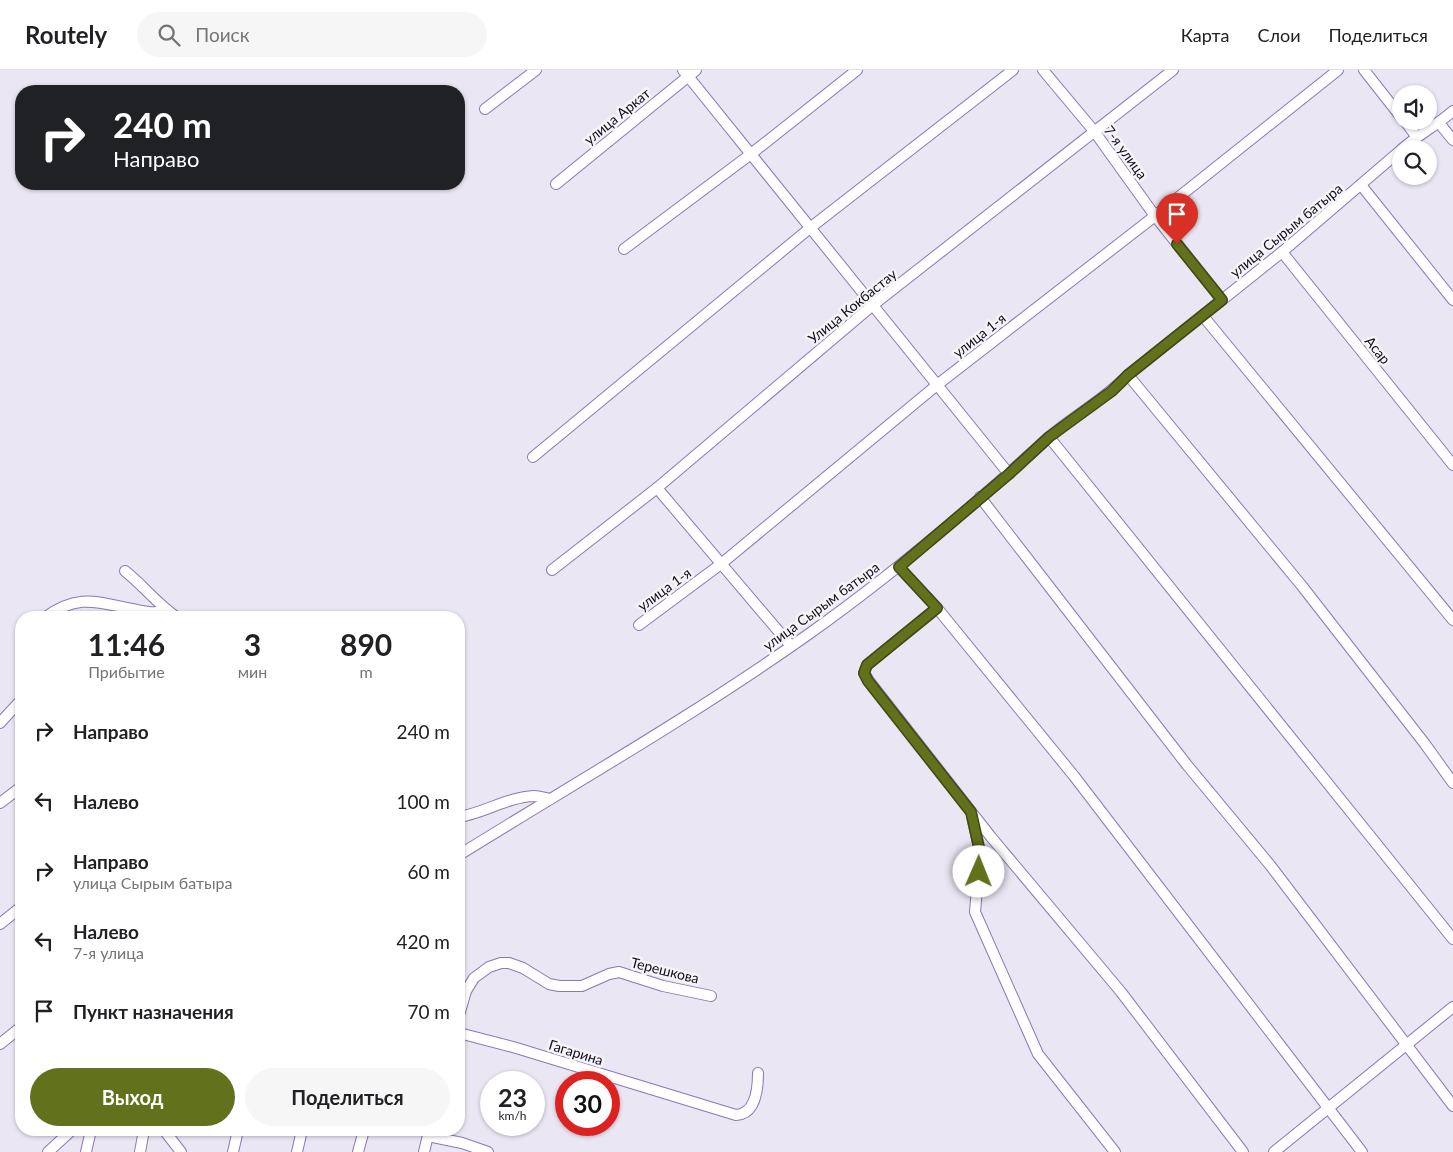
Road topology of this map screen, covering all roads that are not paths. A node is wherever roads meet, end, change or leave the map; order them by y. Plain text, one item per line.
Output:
1 (536, 70) edge
2 (857, 70) edge
3 (1013, 70) edge
4 (1043, 70) edge
5 (1173, 70) edge
6 (1338, 70) edge
7 (1364, 70) edge
8 (689, 72) edge
9 (1392, 106) edge
10 (484, 109) dead end
11 (1453, 111) edge
12 (1439, 123) junction
13 (1412, 130) edge
14 (1094, 131) junction
15 (1416, 136) junction
16 (1412, 140) edge
17 (1453, 140) edge
18 (751, 154) junction
19 (1392, 158) edge
20 (556, 184) dead end
21 (1361, 185) junction
22 (1154, 216) junction
23 (810, 228) junction
24 (624, 249) dead end
25 (1282, 252) junction
26 (1222, 300) junction
27 (1453, 300) edge
28 (872, 305) junction
29 (1203, 316) junction
30 (1128, 375) junction
31 (937, 385) junction
32 (1049, 437) junction
33 (533, 457) dead end
34 (1453, 465) edge
35 (1009, 474) junction
36 (657, 488) junction
37 (980, 497) junction
38 (721, 564) junction
39 (899, 567) junction
40 (552, 570) dead end
41 (125, 571) dead end
42 (937, 608) junction
43 (167, 610) edge
44 (54, 611) edge
45 (145, 611) edge
46 (1453, 620) edge
47 (638, 625) dead end
48 (791, 646) junction
49 (15, 707) edge
50 (0, 723) edge
51 (1453, 783) edge
52 (15, 792) edge
53 (550, 799) junction
54 (0, 803) edge
55 (971, 812) junction
56 (465, 816) edge
57 (465, 851) edge
58 (15, 912) edge
59 (0, 924) edge
60 (1453, 939) edge
61 (465, 995) edge
62 (711, 996) dead end
63 (1453, 1007) edge
64 (15, 1032) edge
65 (465, 1035) edge
66 (0, 1044) edge
67 (1406, 1045) junction
68 (758, 1073) dead end
69 (1453, 1106) edge
70 (1328, 1108) junction
71 (65, 1136) edge
72 (90, 1136) edge
73 (143, 1136) edge
74 (169, 1136) edge
75 (237, 1136) edge
76 (301, 1136) edge
77 (362, 1136) edge
78 (427, 1136) edge
79 (437, 1136) edge
80 (48, 1152) edge
81 (86, 1152) edge
82 (140, 1152) edge
83 (181, 1152) edge
84 (233, 1152) edge
85 (297, 1152) edge
86 (358, 1152) edge
87 (424, 1152) edge
88 (488, 1152) edge
89 (1115, 1152) edge
90 (1243, 1152) edge
91 (1274, 1152) edge
92 (1362, 1152) edge

1 - 10 street
2 - 18 street
3 - 23 street
4 - 14 street, 7-я улица
5 - 14 street, Улица Кокбастау
6 - 22 street, улица 1-я
7 - 9 street
8 - 18 street
8 - 20 street, улица Аркат
11 - 12 street, улица Сырым батыра
12 - 15 street, улица Сырым батыра
12 - 17 street
13 - 15 street
14 - 22 street, 7-я улица
14 - 28 street, Улица Кокбастау
15 - 16 street, улица Сырым батыра
18 - 23 street
18 - 24 street
19 - 21 street, улица Сырым батыра
21 - 25 street, улица Сырым батыра
21 - 27 street
22 - 26 street, 7-я улица
22 - 31 street, улица 1-я
23 - 28 street
23 - 33 street
25 - 26 street, улица Сырым батыра
25 - 34 street, Асар
26 - 29 street, улица Сырым батыра
28 - 31 street
28 - 36 street, Улица Кокбастау
29 - 30 street, улица Сырым батыра
29 - 46 street
30 - 32 street, улица Сырым батыра
30 - 51 street
31 - 35 street
31 - 38 street, улица 1-я
32 - 35 street, улица Сырым батыра
32 - 60 street
35 - 37 street, улица Сырым батыра
36 - 38 street
36 - 40 street, Улица Кокбастау
37 - 39 street, улица Сырым батыра
37 - 67 street
38 - 47 street, улица 1-я
38 - 48 street
39 - 42 street
39 - 48 street, улица Сырым батыра
41 - 43 street
42 - 55 street
42 - 70 street
44 - 45 street
48 - 53 street, улица Сырым батыра
49 - 50 street
52 - 54 street
53 - 56 street
53 - 57 street, улица Сырым батыра
55 - 89 street
55 - 90 street
58 - 59 street
61 - 62 street, Терешкова
63 - 67 street
64 - 66 street
65 - 68 street, Гагарина
67 - 69 street
67 - 70 street
70 - 91 street
70 - 92 street
71 - 80 street
72 - 81 street
73 - 82 street
74 - 83 street
75 - 84 street
76 - 85 street
77 - 86 street
78 - 87 street
79 - 88 street

